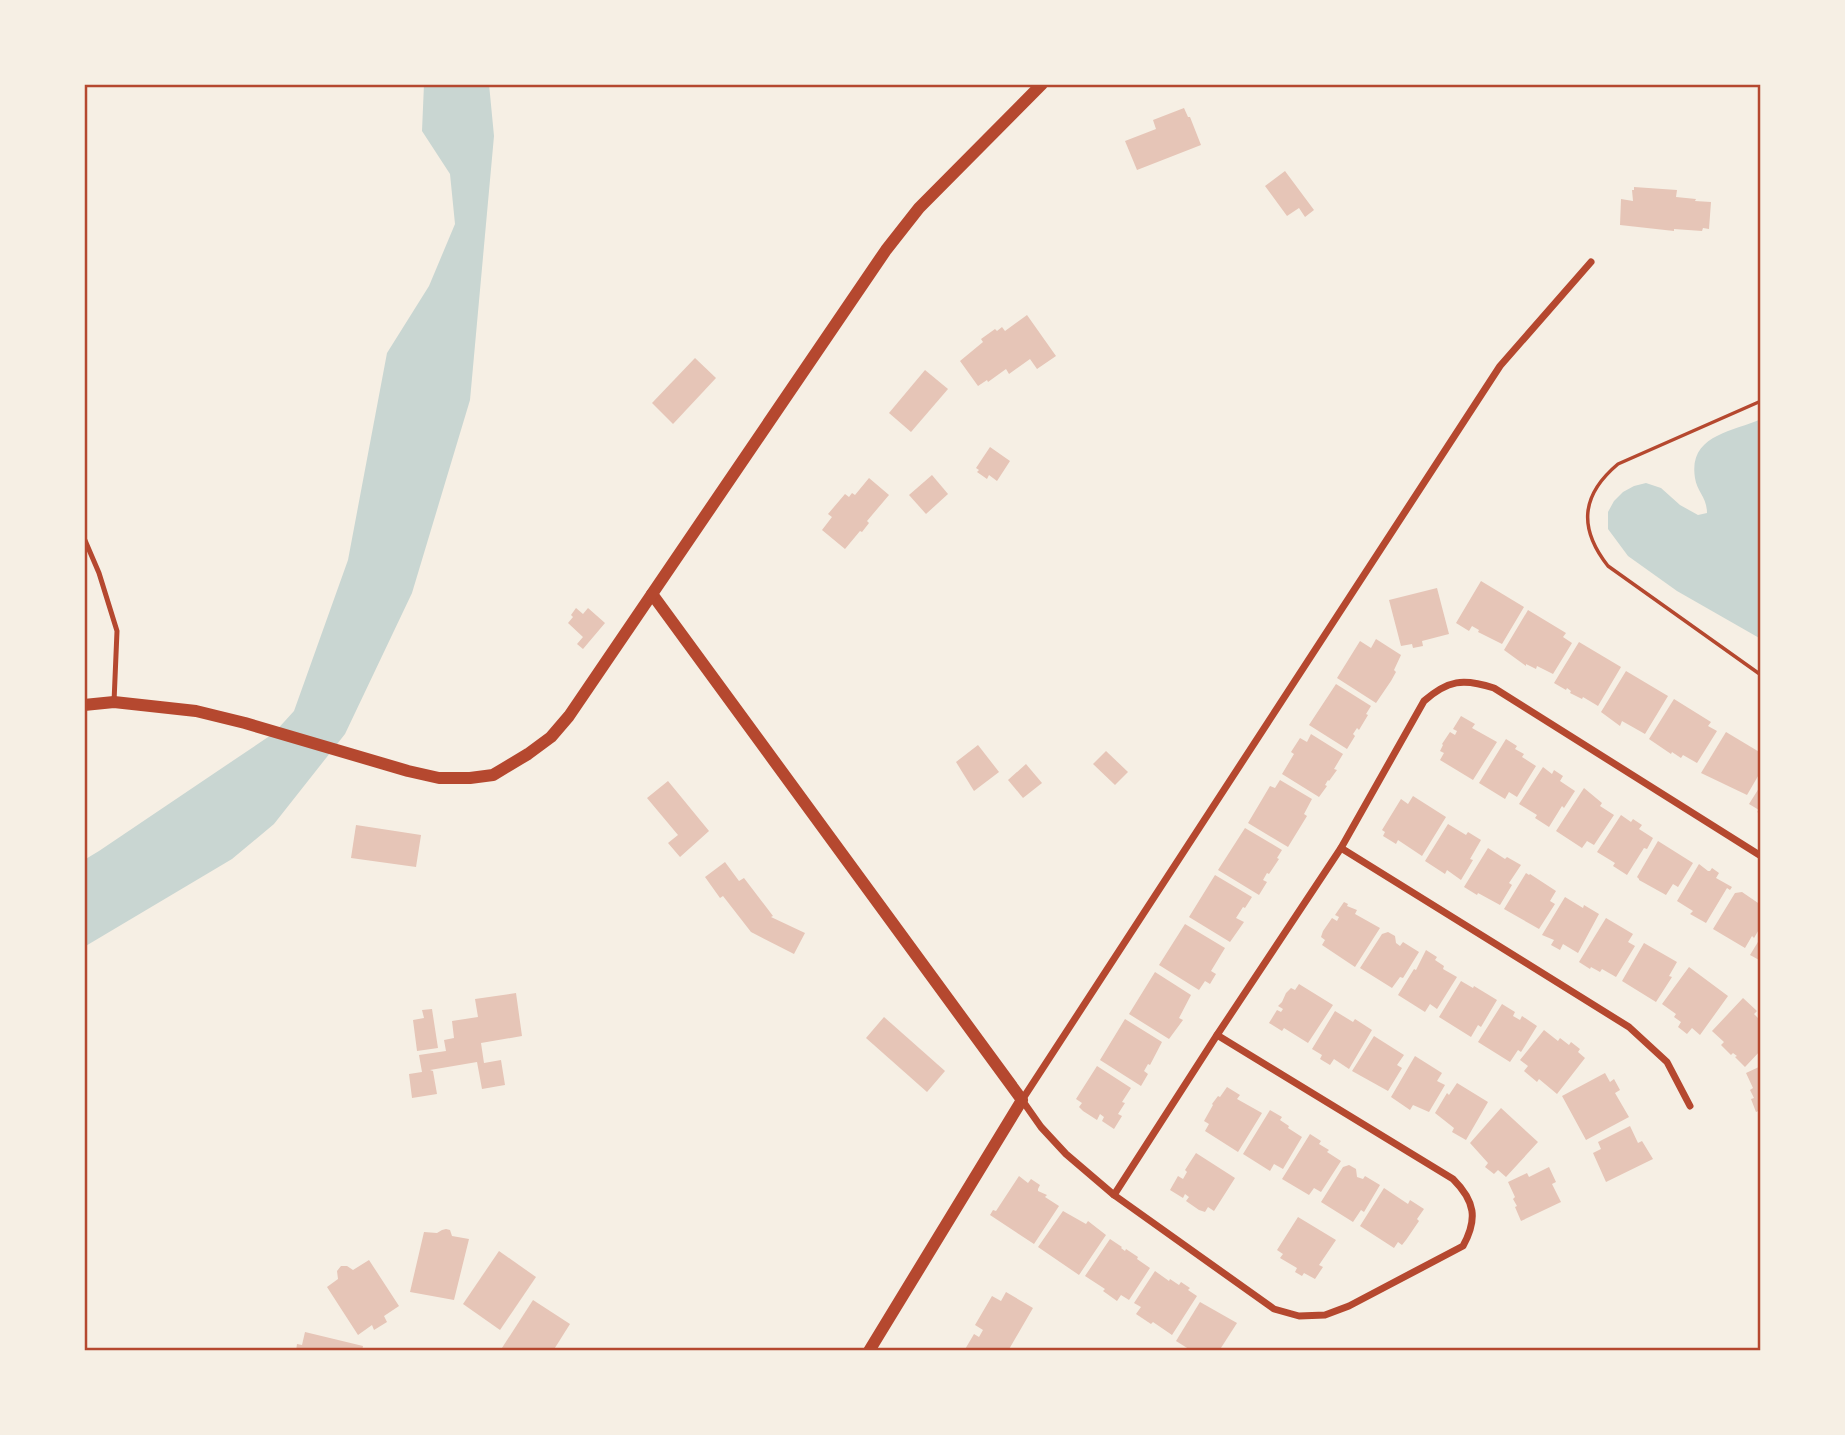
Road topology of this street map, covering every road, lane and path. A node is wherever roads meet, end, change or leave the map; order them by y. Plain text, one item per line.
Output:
1 (1042, 84) edge
2 (1591, 261) dead end
3 (1761, 401) edge
4 (84, 538) edge
5 (652, 594) junction
6 (1761, 675) edge
7 (114, 702) junction
8 (84, 705) edge
9 (1341, 848) junction
10 (1761, 856) edge
11 (1217, 1035) junction
12 (1022, 1100) junction
13 (1690, 1106) dead end
14 (1114, 1195) junction
15 (869, 1351) edge

1 - 5 street
2 - 12 street
3 - 6 path
4 - 7 lane
5 - 7 street
5 - 12 street
7 - 8 street
9 - 10 street
9 - 11 street
9 - 13 street
11 - 14 street
11 - 14 street
12 - 14 street
12 - 15 street

